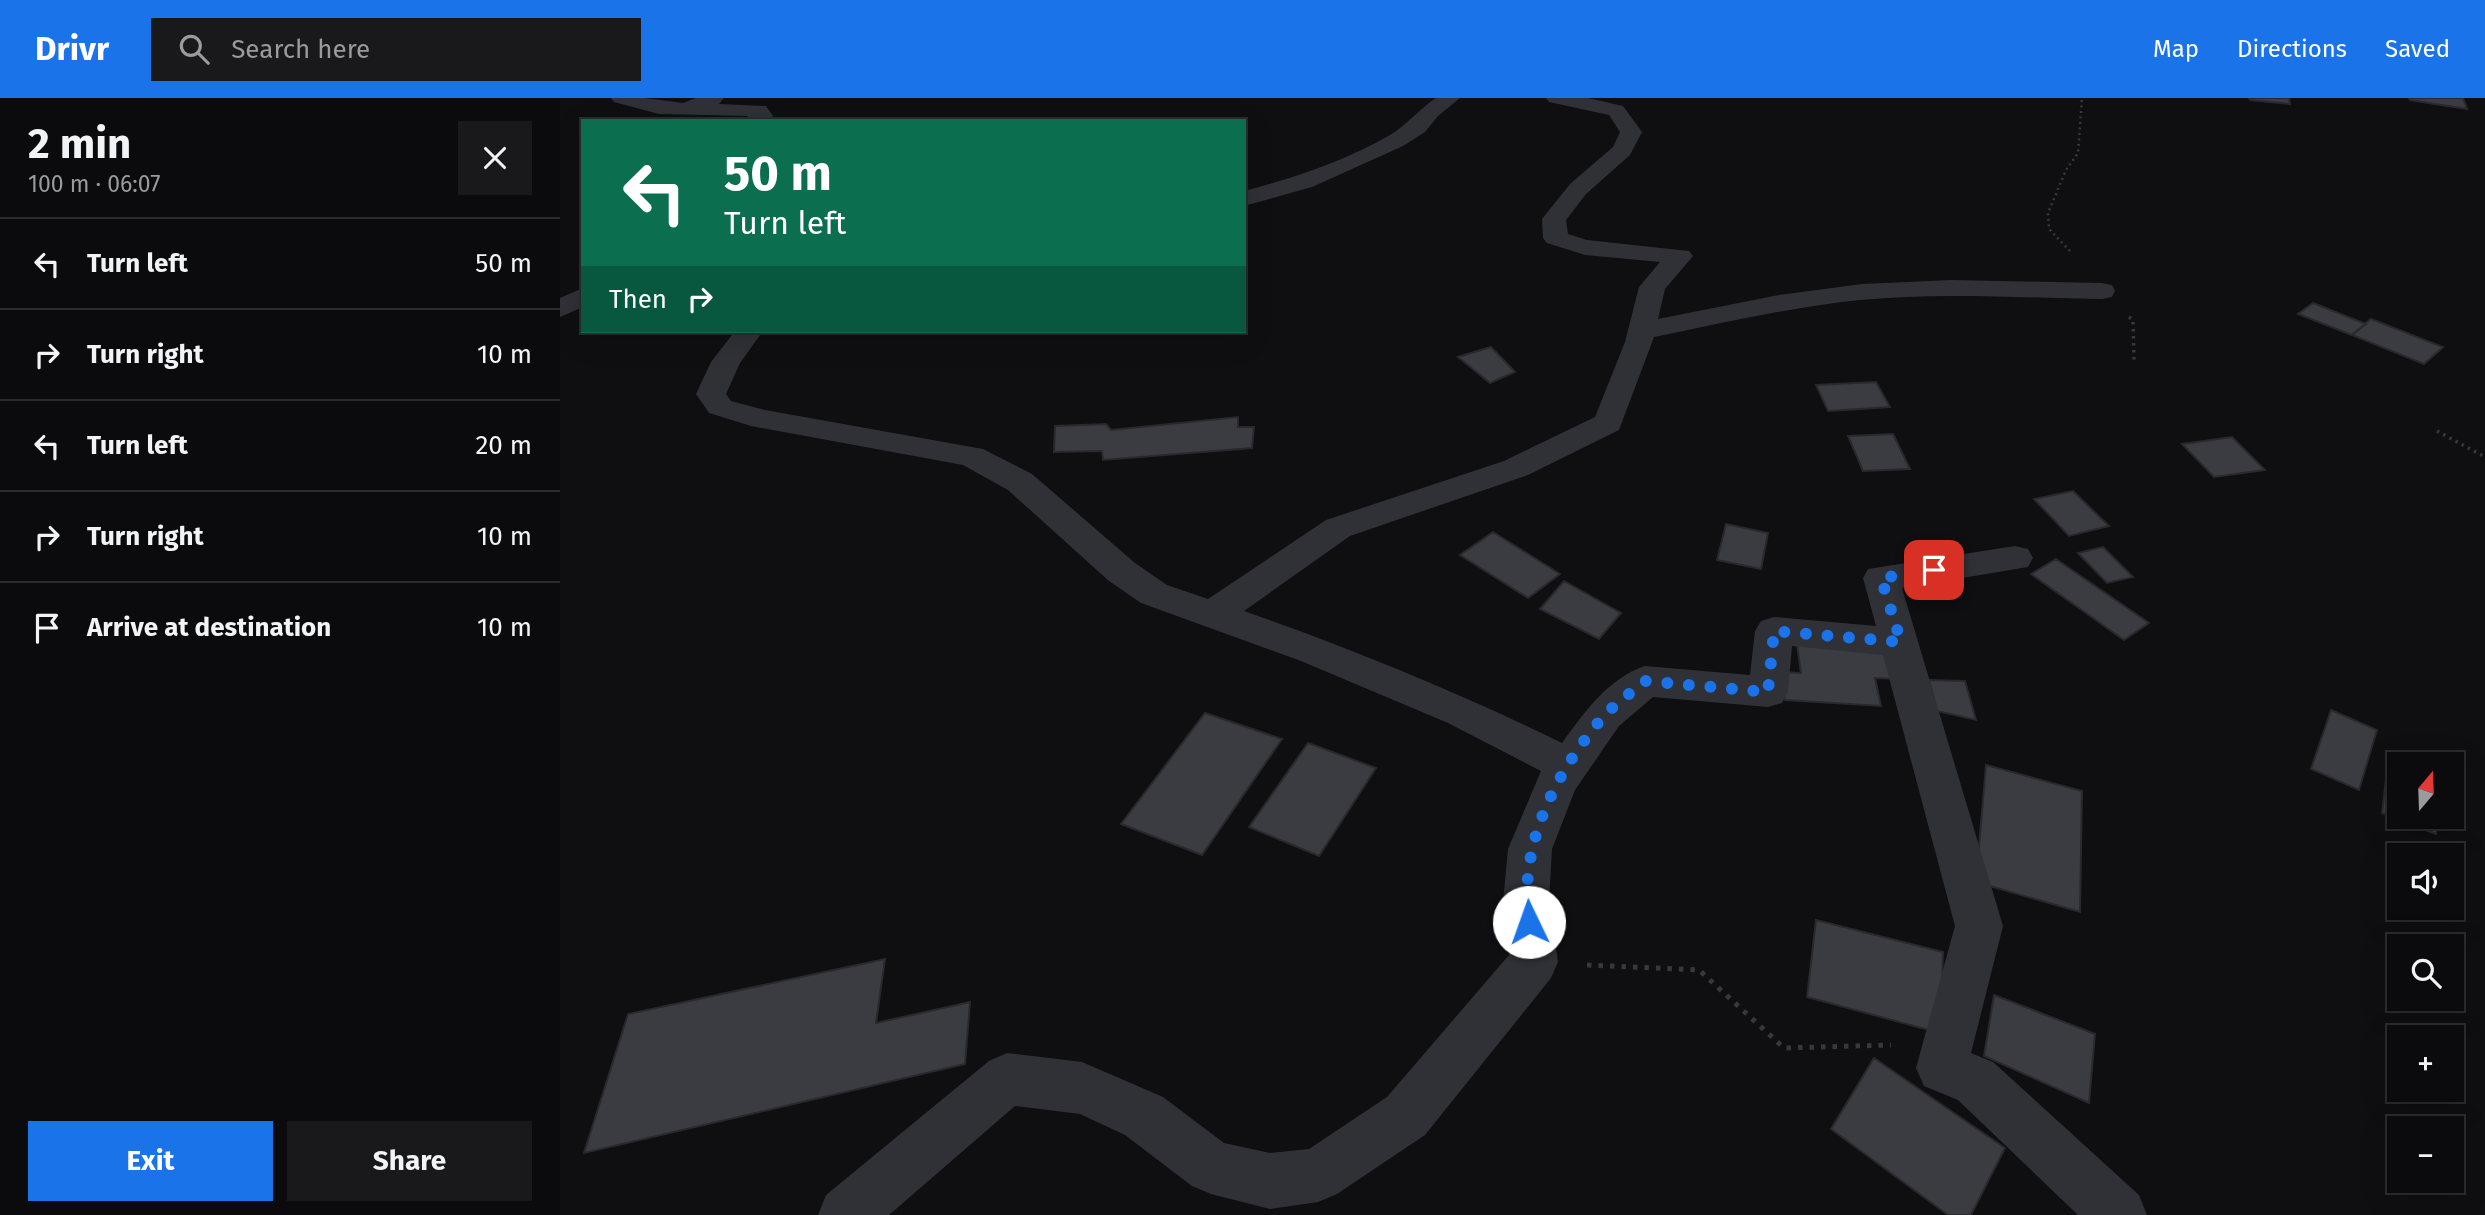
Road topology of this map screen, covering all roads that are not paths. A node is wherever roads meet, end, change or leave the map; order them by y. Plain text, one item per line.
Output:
1 (621, 98) edge
2 (715, 98) edge
3 (1450, 98) edge
4 (1556, 98) edge
5 (686, 110) junction
6 (758, 119) edge
7 (1246, 198) edge
8 (2102, 291) road end
9 (581, 297) edge
10 (560, 309) edge
11 (1642, 331) junction
12 (748, 333) edge
13 (2015, 558) dead end
14 (1213, 614) junction
15 (1901, 642) junction
16 (1569, 765) junction
17 (846, 1215) edge
18 (2119, 1215) edge

1 - 5 street
2 - 5 street
3 - 7 street
4 - 11 street
5 - 6 street
8 - 11 street
9 - 10 street
11 - 14 street
12 - 14 street
13 - 15 street
14 - 16 street
15 - 16 street
15 - 18 street
16 - 17 street

